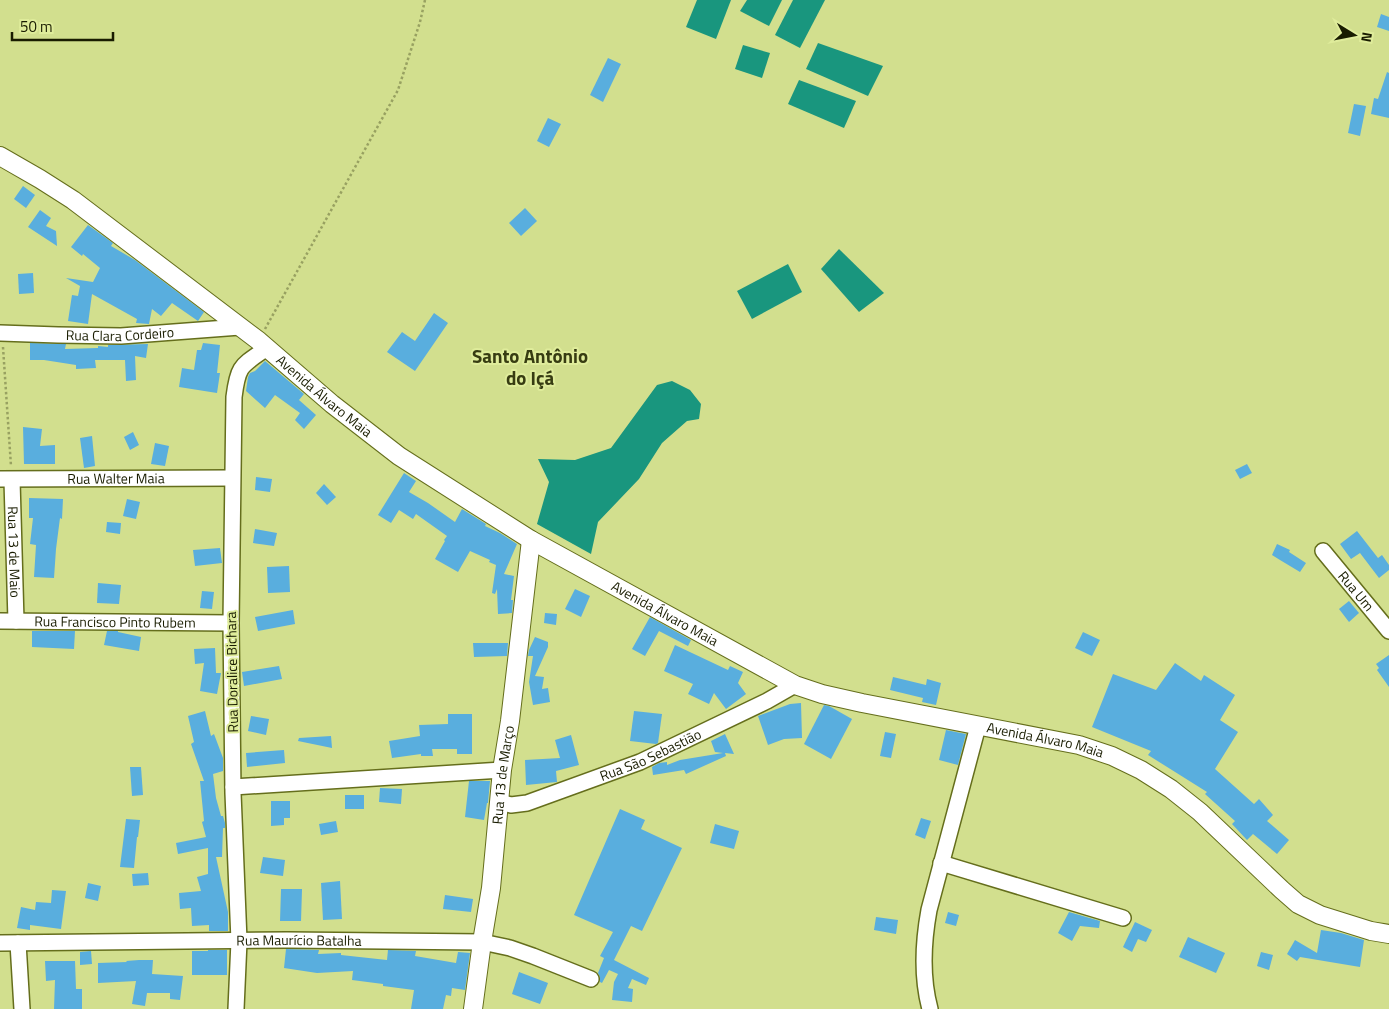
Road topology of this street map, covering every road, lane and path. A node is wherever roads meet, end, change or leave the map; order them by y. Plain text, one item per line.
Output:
1 (425, 0) edge
2 (0, 156) edge
3 (240, 327) junction
4 (1, 333) edge
5 (263, 345) junction
6 (232, 478) junction
7 (6, 480) edge
8 (531, 540) junction
9 (1323, 551) dead end
10 (0, 621) edge
11 (16, 621) junction
12 (231, 623) junction
13 (1389, 631) edge
14 (795, 685) junction
15 (978, 726) junction
16 (502, 770) junction
17 (233, 787) junction
18 (499, 802) junction
19 (942, 863) junction
20 (1123, 918) dead end
21 (1389, 934) edge
22 (239, 941) junction
23 (482, 942) junction
24 (0, 943) edge
25 (18, 943) junction
26 (591, 979) dead end
27 (22, 1009) edge
28 (236, 1009) edge
29 (473, 1009) edge
30 (930, 1009) edge

1 - 5 path
2 - 3 street, Avenida Álvaro Maia
3 - 4 street, Rua Clara Cordeiro
3 - 5 street, Avenida Álvaro Maia
4 - 7 path
5 - 6 street, Rua Doralice Bichara
5 - 8 street, Avenida Álvaro Maia
6 - 7 street, Rua Walter Maia
6 - 12 street, Rua Doralice Bichara
7 - 11 street, Rua 13 de Maio
8 - 14 street, Avenida Álvaro Maia
8 - 16 street, Rua 13 de Março
9 - 13 street, Rua Um
10 - 11 street, Rua Francisco Pinto Rubem
11 - 12 street, Rua Francisco Pinto Rubem
12 - 17 street, Rua Doralice Bichara
14 - 15 street, Avenida Álvaro Maia
14 - 18 street, Rua São Sebastião
15 - 19 street
15 - 21 street, Avenida Álvaro Maia
16 - 17 street
16 - 18 street, Rua 13 de Março
17 - 22 street, Rua Doralice Bichara
18 - 23 street, Rua 13 de Março
19 - 20 street
19 - 30 street
22 - 23 street, Rua Maurício Batalha
22 - 25 street, Rua Maurício Batalha
22 - 28 street, Rua Doralice Bichara
23 - 26 street, Rua Maurício Batalha
23 - 29 street, Rua 13 de Março
24 - 25 street, Rua Maurício Batalha
25 - 27 street

